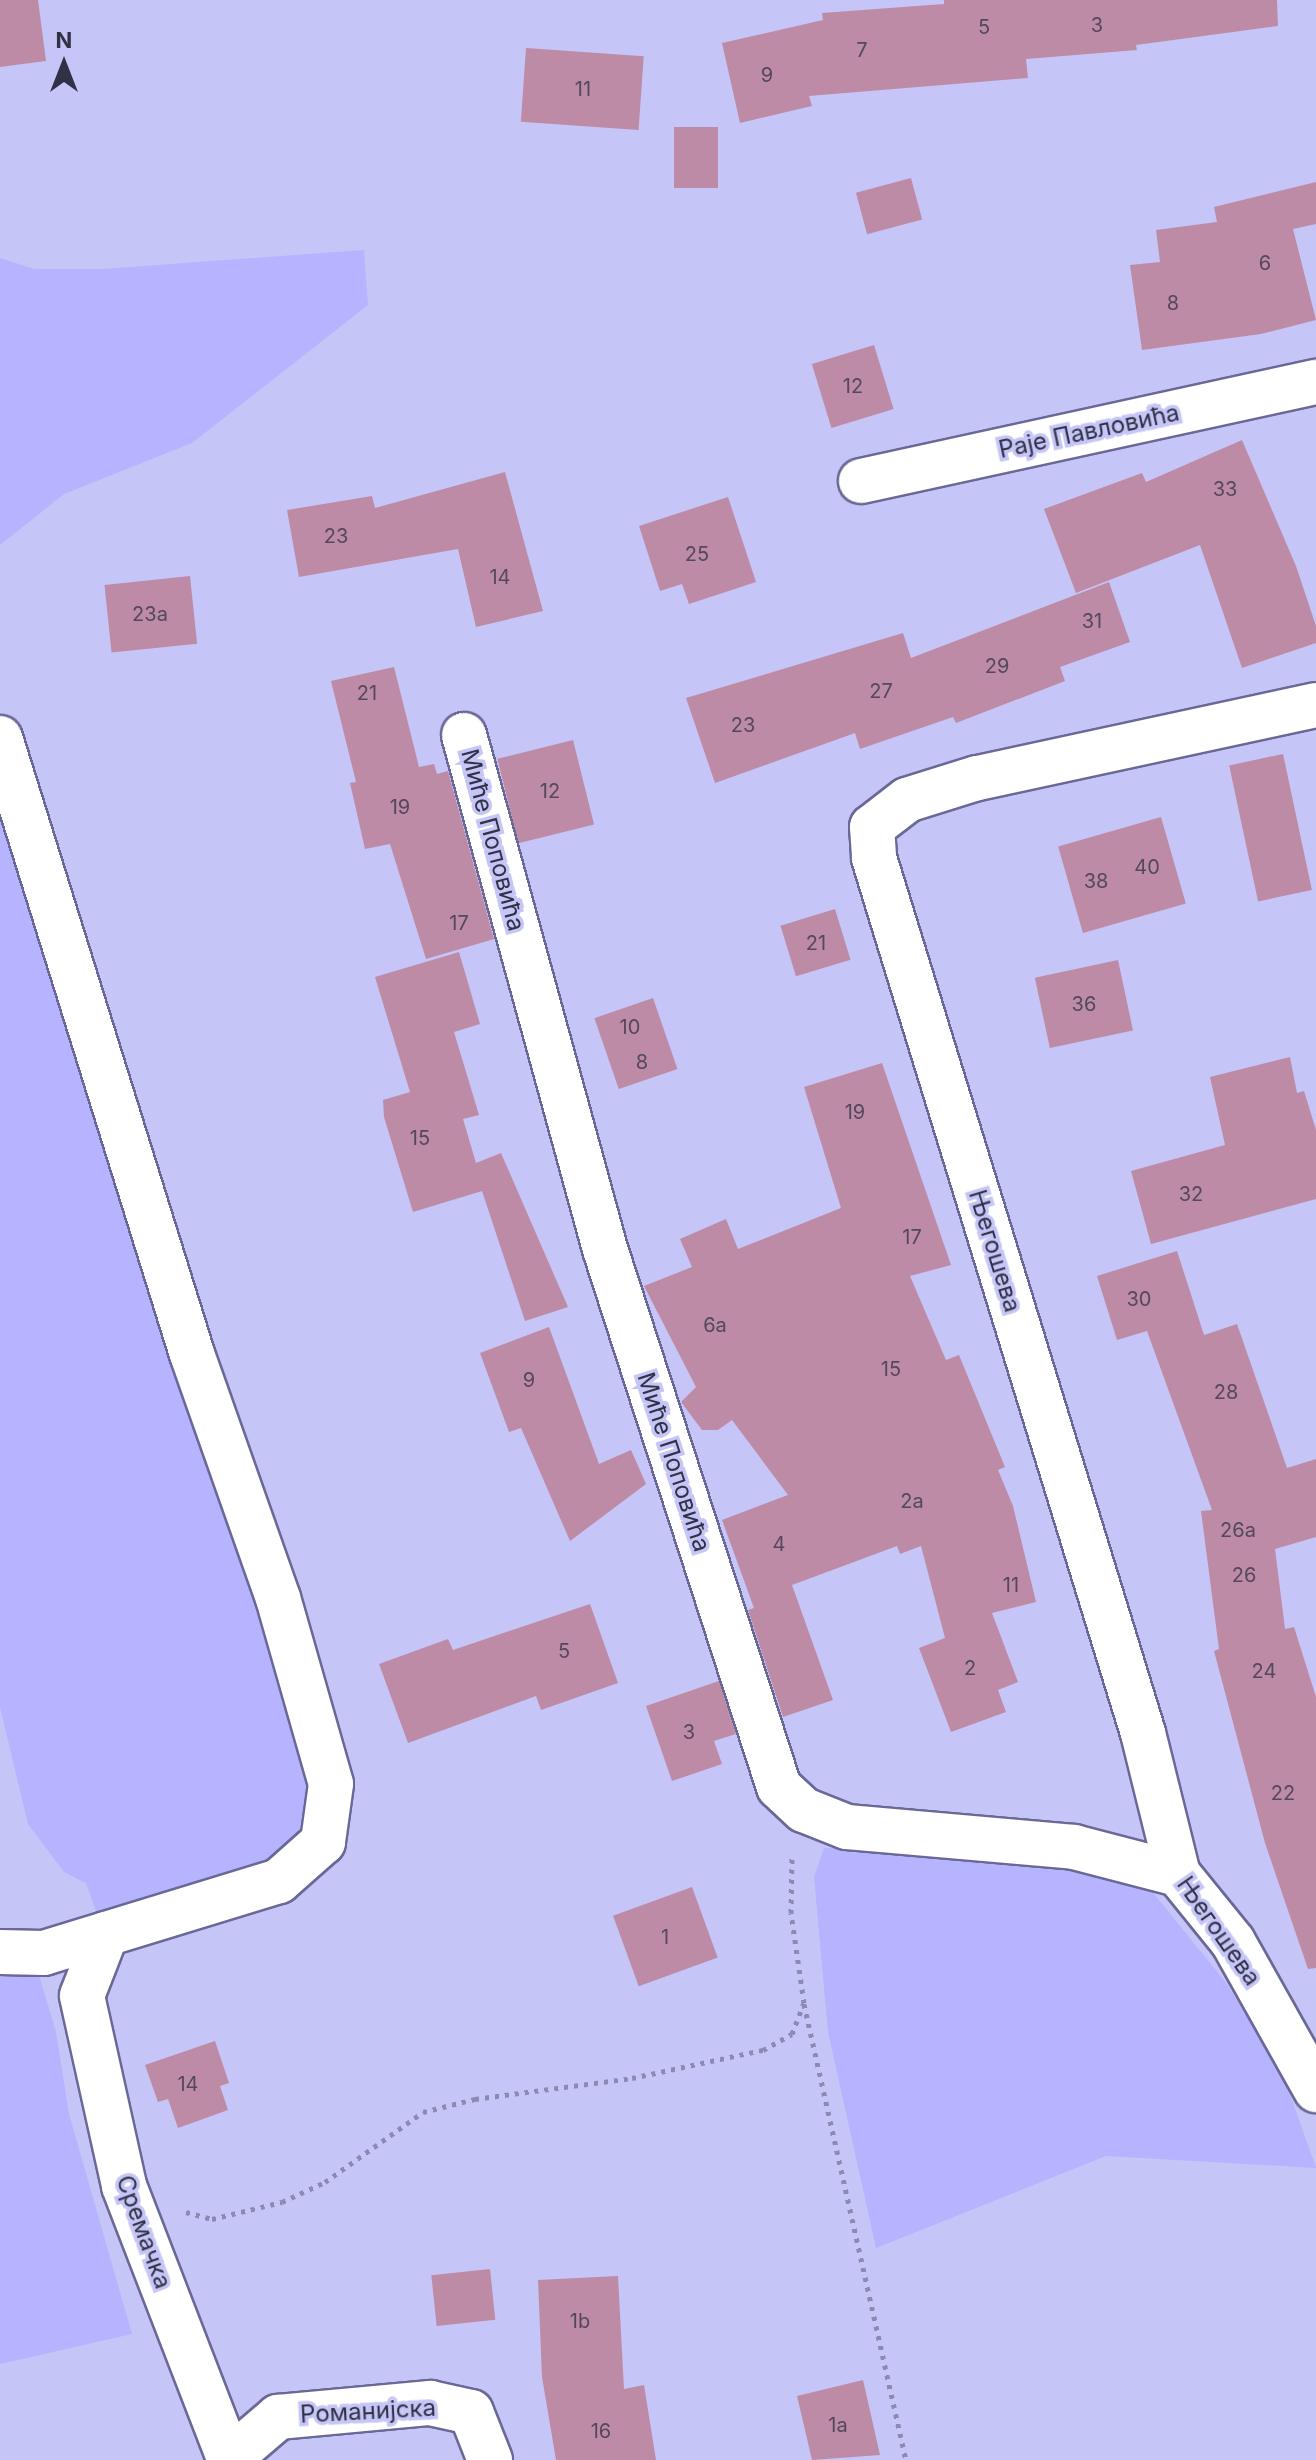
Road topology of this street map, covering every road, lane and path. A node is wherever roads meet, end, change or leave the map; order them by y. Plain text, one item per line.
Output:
1 (1316, 382) edge
2 (861, 481) dead end
3 (1316, 705) edge
4 (464, 735) dead end
5 (0, 738) edge
6 (804, 1810) junction
7 (1178, 1874) junction
8 (106, 1934) junction
9 (0, 1952) edge
10 (44, 1953) junction
11 (82, 1996) junction
12 (804, 2003) junction
13 (1316, 2090) edge
14 (124, 2186) junction
15 (230, 2460) edge
16 (490, 2460) edge
17 (906, 2460) edge

1 - 2 street, Раје Павловића
3 - 7 street, Његошева
4 - 6 street, Миће Поповића
5 - 8 street
6 - 7 street, Миће Поповића
6 - 12 path
7 - 13 street, Његошева
8 - 10 street
8 - 11 street
9 - 10 street
10 - 11 street, Сремачка
11 - 14 street, Сремачка
12 - 14 path
12 - 17 path
14 - 15 street, Сремачка
15 - 16 street, Романијска

